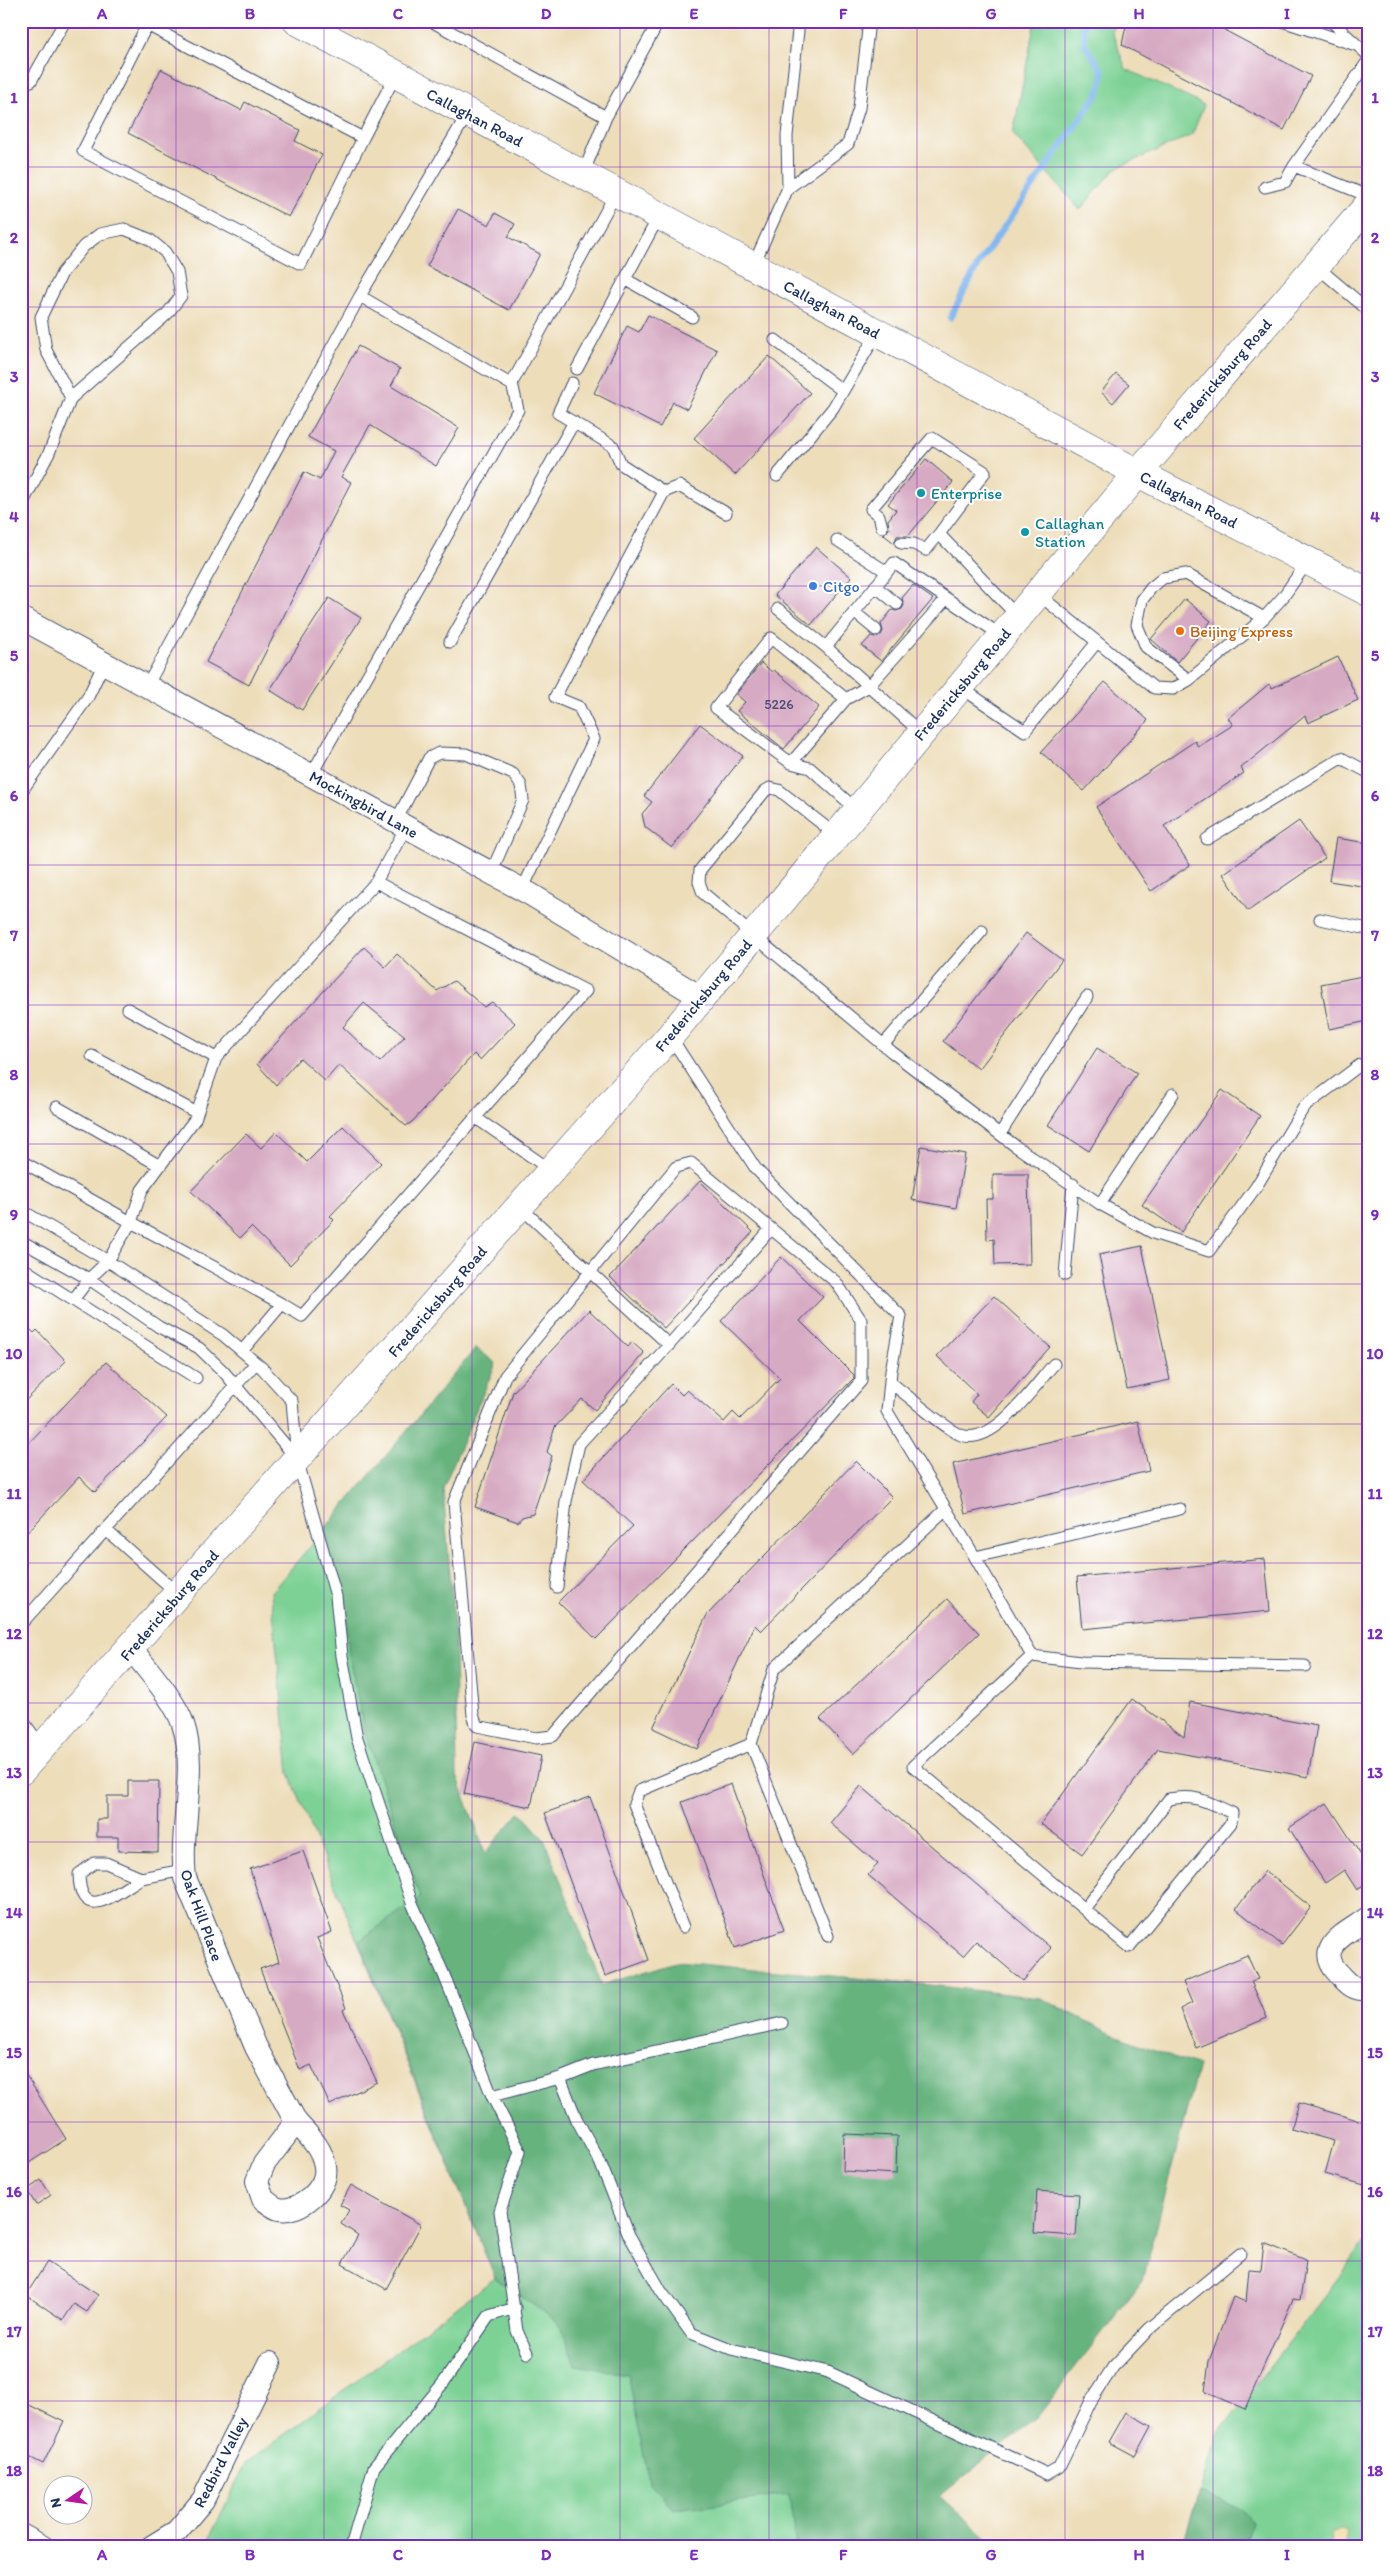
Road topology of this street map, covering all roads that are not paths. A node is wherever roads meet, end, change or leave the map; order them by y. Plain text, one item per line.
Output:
1 (64, 21) edge
2 (297, 21) edge
3 (431, 21) edge
4 (659, 21) edge
5 (799, 21) edge
6 (870, 21) edge
7 (1282, 21) edge
8 (1331, 21) edge
9 (148, 23) edge
10 (1356, 44) junction
11 (1368, 55) edge
12 (1368, 62) edge
13 (396, 74) junction
14 (21, 76) edge
15 (468, 113) junction
16 (606, 117) junction
17 (363, 138) junction
18 (1294, 166) junction
19 (582, 174) junction
20 (1265, 187) dead end
21 (788, 188) junction
22 (616, 192) junction
23 (1368, 196) edge
24 (1368, 205) edge
25 (659, 216) junction
26 (753, 266) junction
27 (1316, 266) junction
28 (625, 279) junction
29 (360, 296) junction
30 (1368, 310) edge
31 (692, 317) dead end
32 (877, 333) junction
33 (775, 340) dead end
34 (577, 369) dead end
35 (572, 383) dead end
36 (512, 385) junction
37 (843, 391) junction
38 (71, 398) junction
39 (574, 422) junction
40 (1138, 473) junction
41 (777, 476) dead end
42 (664, 492) junction
43 (21, 506) edge
44 (726, 513) dead end
45 (884, 520) dead end
46 (910, 533) dead end
47 (939, 534) junction
48 (836, 540) dead end
49 (901, 544) dead end
50 (914, 544) junction
51 (1308, 561) junction
52 (887, 572) junction
53 (876, 586) junction
54 (1368, 592) edge
55 (1038, 594) junction
56 (946, 599) junction
57 (897, 604) dead end
58 (778, 609) dead end
59 (854, 612) junction
60 (21, 618) edge
61 (1264, 618) junction
62 (1010, 627) junction
63 (876, 630) dead end
64 (450, 642) dead end
65 (1097, 642) junction
66 (826, 647) junction
67 (104, 663) junction
68 (1189, 680) junction
69 (147, 686) junction
70 (869, 686) junction
71 (960, 687) junction
72 (846, 699) junction
73 (922, 733) junction
74 (791, 763) junction
75 (1368, 772) edge
76 (311, 775) junction
77 (21, 792) edge
78 (857, 810) junction
79 (401, 824) junction
80 (836, 835) junction
81 (1207, 839) dead end
82 (491, 873) junction
83 (376, 882) junction
84 (522, 890) junction
85 (1320, 919) dead end
86 (1368, 929) edge
87 (982, 931) dead end
88 (753, 935) junction
89 (1087, 997) dead end
90 (702, 998) junction
91 (128, 1009) dead end
92 (670, 1036) junction
93 (883, 1045) junction
94 (92, 1056) dead end
95 (216, 1058) junction
96 (1368, 1063) edge
97 (1173, 1094) dead end
98 (57, 1107) dead end
99 (197, 1113) junction
100 (476, 1118) junction
101 (1000, 1134) junction
102 (23, 1162) dead end
103 (160, 1166) junction
104 (552, 1171) junction
105 (1073, 1184) junction
106 (1100, 1204) junction
107 (520, 1207) junction
108 (21, 1210) edge
109 (131, 1222) junction
110 (770, 1230) junction
111 (21, 1241) edge
112 (108, 1261) junction
113 (21, 1267) edge
114 (589, 1271) junction
115 (1065, 1275) dead end
116 (89, 1279) junction
117 (73, 1300) junction
118 (282, 1304) junction
119 (669, 1346) junction
120 (242, 1351) junction
121 (256, 1363) junction
122 (1054, 1364) dead end
123 (196, 1378) dead end
124 (890, 1382) junction
125 (236, 1386) junction
126 (297, 1459) junction
127 (946, 1509) junction
128 (1180, 1509) dead end
129 (106, 1530) junction
130 (975, 1557) junction
131 (557, 1588) dead end
132 (178, 1594) junction
133 (21, 1624) edge
134 (131, 1648) junction
135 (1032, 1656) junction
136 (1305, 1666) dead end
137 (21, 1718) edge
138 (751, 1744) junction
139 (42, 1748) junction
140 (21, 1772) edge
141 (184, 1870) junction
142 (141, 1878) junction
143 (1084, 1909) junction
144 (1368, 1918) edge
145 (683, 1927) dead end
146 (828, 1936) dead end
147 (1368, 1986) edge
148 (782, 2023) dead end
149 (560, 2078) junction
150 (492, 2096) junction
151 (296, 2122) dead end
152 (1240, 2254) dead end
153 (514, 2308) junction
154 (527, 2353) dead end
155 (270, 2363) dead end
156 (21, 2534) edge
157 (43, 2547) edge
158 (151, 2547) edge
159 (351, 2547) edge

1 - 14 lane
2 - 13 main road, Callaghan Road
3 - 16 lane
4 - 16 lane
5 - 21 lane
6 - 21 lane
7 - 10 lane
8 - 10 lane
9 - 17 lane
9 - 17 lane
10 - 11 lane
12 - 18 lane
13 - 15 main road, Callaghan Road
13 - 17 lane
15 - 19 main road, Callaghan Road
15 - 29 lane
16 - 19 lane
18 - 20 lane
18 - 23 lane
19 - 22 main road, Callaghan Road
21 - 26 lane
22 - 25 main road, Callaghan Road
22 - 36 lane
24 - 27 main road, Fredericksburg Road
25 - 26 main road, Callaghan Road
25 - 28 lane
26 - 32 main road, Callaghan Road
27 - 30 lane
27 - 40 main road, Fredericksburg Road
28 - 31 lane
28 - 34 lane
29 - 36 lane
29 - 69 lane
32 - 37 lane
32 - 40 main road, Callaghan Road
33 - 37 lane
35 - 39 lane
36 - 76 lane
37 - 41 lane
38 - 38 lane
38 - 43 lane
39 - 42 lane
39 - 64 lane
40 - 51 main road, Callaghan Road
40 - 55 main road, Fredericksburg Road
42 - 44 lane
42 - 84 lane
45 - 47 lane
46 - 50 lane
47 - 50 lane
47 - 62 lane
48 - 52 lane
49 - 50 lane
51 - 54 main road, Callaghan Road
51 - 61 lane
52 - 53 lane
52 - 56 lane
53 - 57 lane
53 - 59 lane
55 - 62 main road, Fredericksburg Road
55 - 65 lane
56 - 62 lane
56 - 70 lane
58 - 66 lane
59 - 63 lane
59 - 66 lane
60 - 67 street, Mockingbird Lane
61 - 68 lane
61 - 68 lane
62 - 71 main road, Fredericksburg Road
65 - 68 lane
65 - 71 lane
66 - 70 lane
67 - 69 street, Mockingbird Lane
67 - 77 lane
69 - 76 street, Mockingbird Lane
70 - 72 lane
70 - 73 lane
71 - 73 main road, Fredericksburg Road
72 - 74 lane
72 - 74 lane
73 - 78 main road, Fredericksburg Road
74 - 78 lane
75 - 81 lane
76 - 79 street, Mockingbird Lane
78 - 80 main road, Fredericksburg Road
79 - 82 street, Mockingbird Lane
79 - 82 lane
79 - 83 lane
80 - 88 main road, Fredericksburg Road
80 - 88 lane
82 - 84 street, Mockingbird Lane
83 - 95 lane
83 - 100 lane
84 - 90 street, Mockingbird Lane
85 - 86 lane
87 - 93 lane
88 - 90 main road, Fredericksburg Road
88 - 93 lane
89 - 101 lane
90 - 92 main road, Fredericksburg Road
91 - 95 lane
92 - 104 main road, Fredericksburg Road
92 - 124 lane
93 - 101 lane
94 - 99 lane
95 - 99 lane
96 - 106 lane
97 - 106 lane
98 - 103 lane
99 - 103 lane
100 - 104 lane
100 - 118 lane
101 - 105 lane
102 - 109 lane
103 - 109 lane
104 - 107 main road, Fredericksburg Road
105 - 106 lane
105 - 115 lane
107 - 114 lane
107 - 126 main road, Fredericksburg Road
108 - 112 lane
109 - 112 lane
109 - 118 lane
110 - 114 lane
110 - 114 lane
110 - 119 lane
111 - 116 lane
112 - 116 lane
112 - 120 lane
113 - 117 lane
114 - 119 lane
116 - 117 lane
116 - 125 lane
117 - 123 lane
118 - 120 lane
119 - 131 lane
120 - 121 lane
121 - 125 lane
121 - 126 lane
122 - 124 lane
124 - 127 lane
125 - 126 lane
125 - 129 lane
126 - 132 main road, Fredericksburg Road
126 - 150 lane
127 - 130 lane
127 - 138 lane
128 - 130 lane
129 - 132 lane
129 - 133 lane
130 - 135 lane
132 - 134 main road, Fredericksburg Road
134 - 139 main road, Fredericksburg Road
134 - 141 street, Oak Hill Place
135 - 136 lane
135 - 143 lane
137 - 139 lane
138 - 145 lane
138 - 146 lane
139 - 140 main road, Fredericksburg Road
141 - 142 lane
141 - 151 street, Oak Hill Place
142 - 142 lane
143 - 143 lane
144 - 147 street
148 - 149 lane
149 - 150 lane
149 - 152 lane
150 - 153 lane
153 - 154 lane
153 - 159 lane
155 - 158 street, Redbird Valley
156 - 157 street

